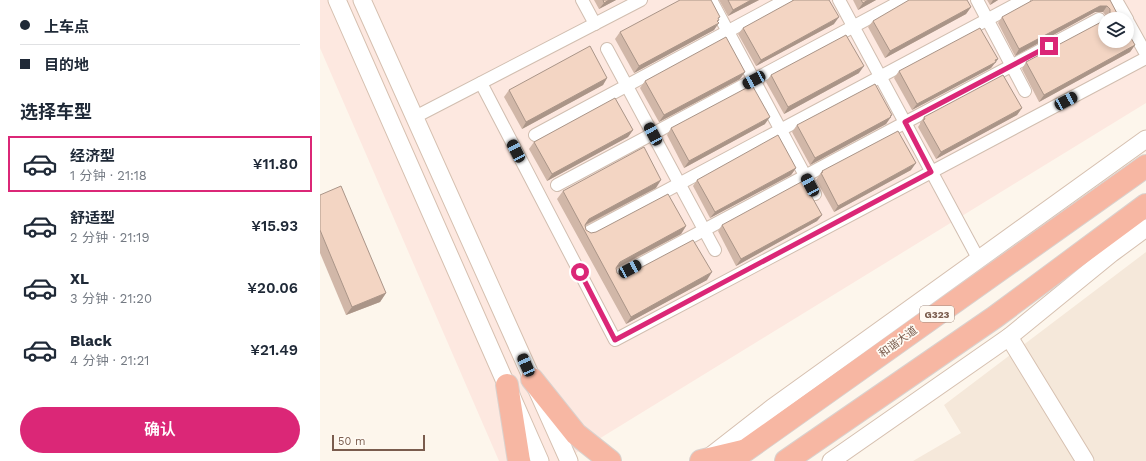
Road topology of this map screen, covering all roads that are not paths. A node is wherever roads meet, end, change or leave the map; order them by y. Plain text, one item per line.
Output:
1 (337, 0) edge
2 (362, 0) edge
3 (582, 0) edge
4 (641, 0) edge
5 (711, 0) edge
6 (786, 0) edge
7 (839, 0) edge
8 (903, 0) edge
9 (977, 0) edge
10 (1024, 0) edge
11 (1116, 0) edge
12 (1123, 12) edge
13 (987, 20) junction
14 (1098, 20) edge
15 (595, 24) junction
16 (853, 27) junction
17 (728, 31) junction
18 (1134, 32) edge
19 (607, 49) dead end
20 (1146, 54) edge
21 (1146, 58) edge
22 (1012, 66) junction
23 (880, 77) junction
24 (754, 80) junction
25 (481, 83) junction
26 (626, 86) junction
27 (1025, 91) dead end
28 (415, 117) junction
29 (905, 122) junction
30 (781, 130) junction
31 (653, 134) junction
32 (535, 135) dead end
33 (1146, 139) edge
34 (1146, 166) edge
35 (931, 172) junction
36 (805, 176) junction
37 (679, 184) junction
38 (557, 186) dead end
39 (815, 194) dead end
40 (1146, 205) edge
41 (1146, 228) edge
42 (704, 230) junction
43 (587, 233) edge
44 (715, 250) dead end
45 (979, 260) junction
46 (618, 276) edge
47 (1009, 337) junction
48 (532, 379) junction
49 (507, 385) junction
50 (738, 456) edge
51 (519, 461) edge
52 (540, 461) edge
53 (569, 461) edge
54 (610, 461) edge
55 (703, 461) edge
56 (786, 461) edge
57 (831, 461) edge
58 (1085, 461) edge

1 - 49 street
2 - 28 street
3 - 15 street
4 - 15 street
5 - 17 street
6 - 17 street
7 - 16 street
8 - 16 street
9 - 13 street
10 - 13 street
11 - 12 street
13 - 22 street
13 - 23 street
14 - 22 street
15 - 25 street
16 - 23 street
16 - 24 street
17 - 24 street
17 - 26 street
18 - 20 street
19 - 26 street
21 - 35 street
22 - 27 street
22 - 29 street
23 - 29 street
23 - 30 street
24 - 30 street
24 - 31 street
25 - 28 street
25 - 35 street
26 - 31 street
26 - 32 street
28 - 48 street
29 - 35 street
29 - 36 street
30 - 36 street
30 - 37 street
31 - 37 street
31 - 38 street
33 - 45 street
34 - 50 highway, 和谐大道 / G323
35 - 45 street
36 - 39 street
36 - 42 street
37 - 42 street
37 - 43 street
40 - 56 highway
41 - 47 street
42 - 44 street
42 - 46 street
45 - 55 street
47 - 57 street
47 - 58 street
48 - 53 street
48 - 54 highway
49 - 51 highway
49 - 52 street
50 - 55 highway

